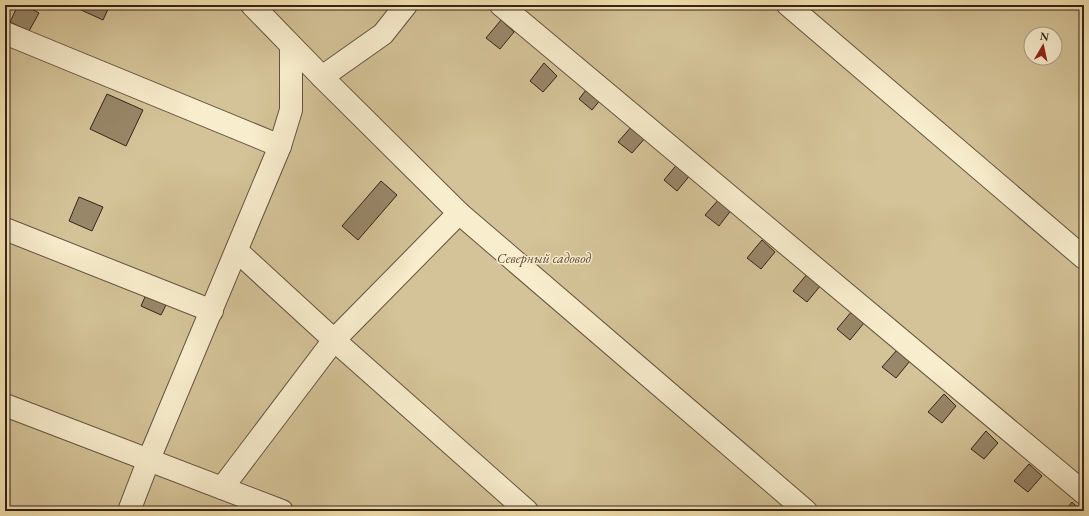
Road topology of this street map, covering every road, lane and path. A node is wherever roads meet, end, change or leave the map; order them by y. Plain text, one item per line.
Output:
1 (252, 5) edge
2 (406, 5) edge
3 (501, 5) edge
4 (788, 5) edge
5 (5, 33) edge
6 (292, 46) junction
7 (322, 77) junction
8 (280, 146) junction
9 (459, 213) junction
10 (5, 229) edge
11 (237, 250) junction
12 (1084, 258) edge
13 (212, 311) junction
14 (334, 340) junction
15 (5, 405) edge
16 (149, 459) junction
17 (222, 488) junction
18 (1084, 493) edge
19 (129, 511) edge
20 (282, 511) edge
21 (527, 511) edge
22 (806, 511) edge

1 - 6 street
2 - 7 street
3 - 18 street
4 - 12 street
5 - 8 street
6 - 7 street
6 - 8 street
7 - 9 street
8 - 11 street
9 - 14 street
9 - 22 street
10 - 13 street
11 - 13 street
11 - 14 street
13 - 16 street
14 - 17 street
14 - 21 street
15 - 16 street
16 - 17 street
16 - 19 street
17 - 20 street

